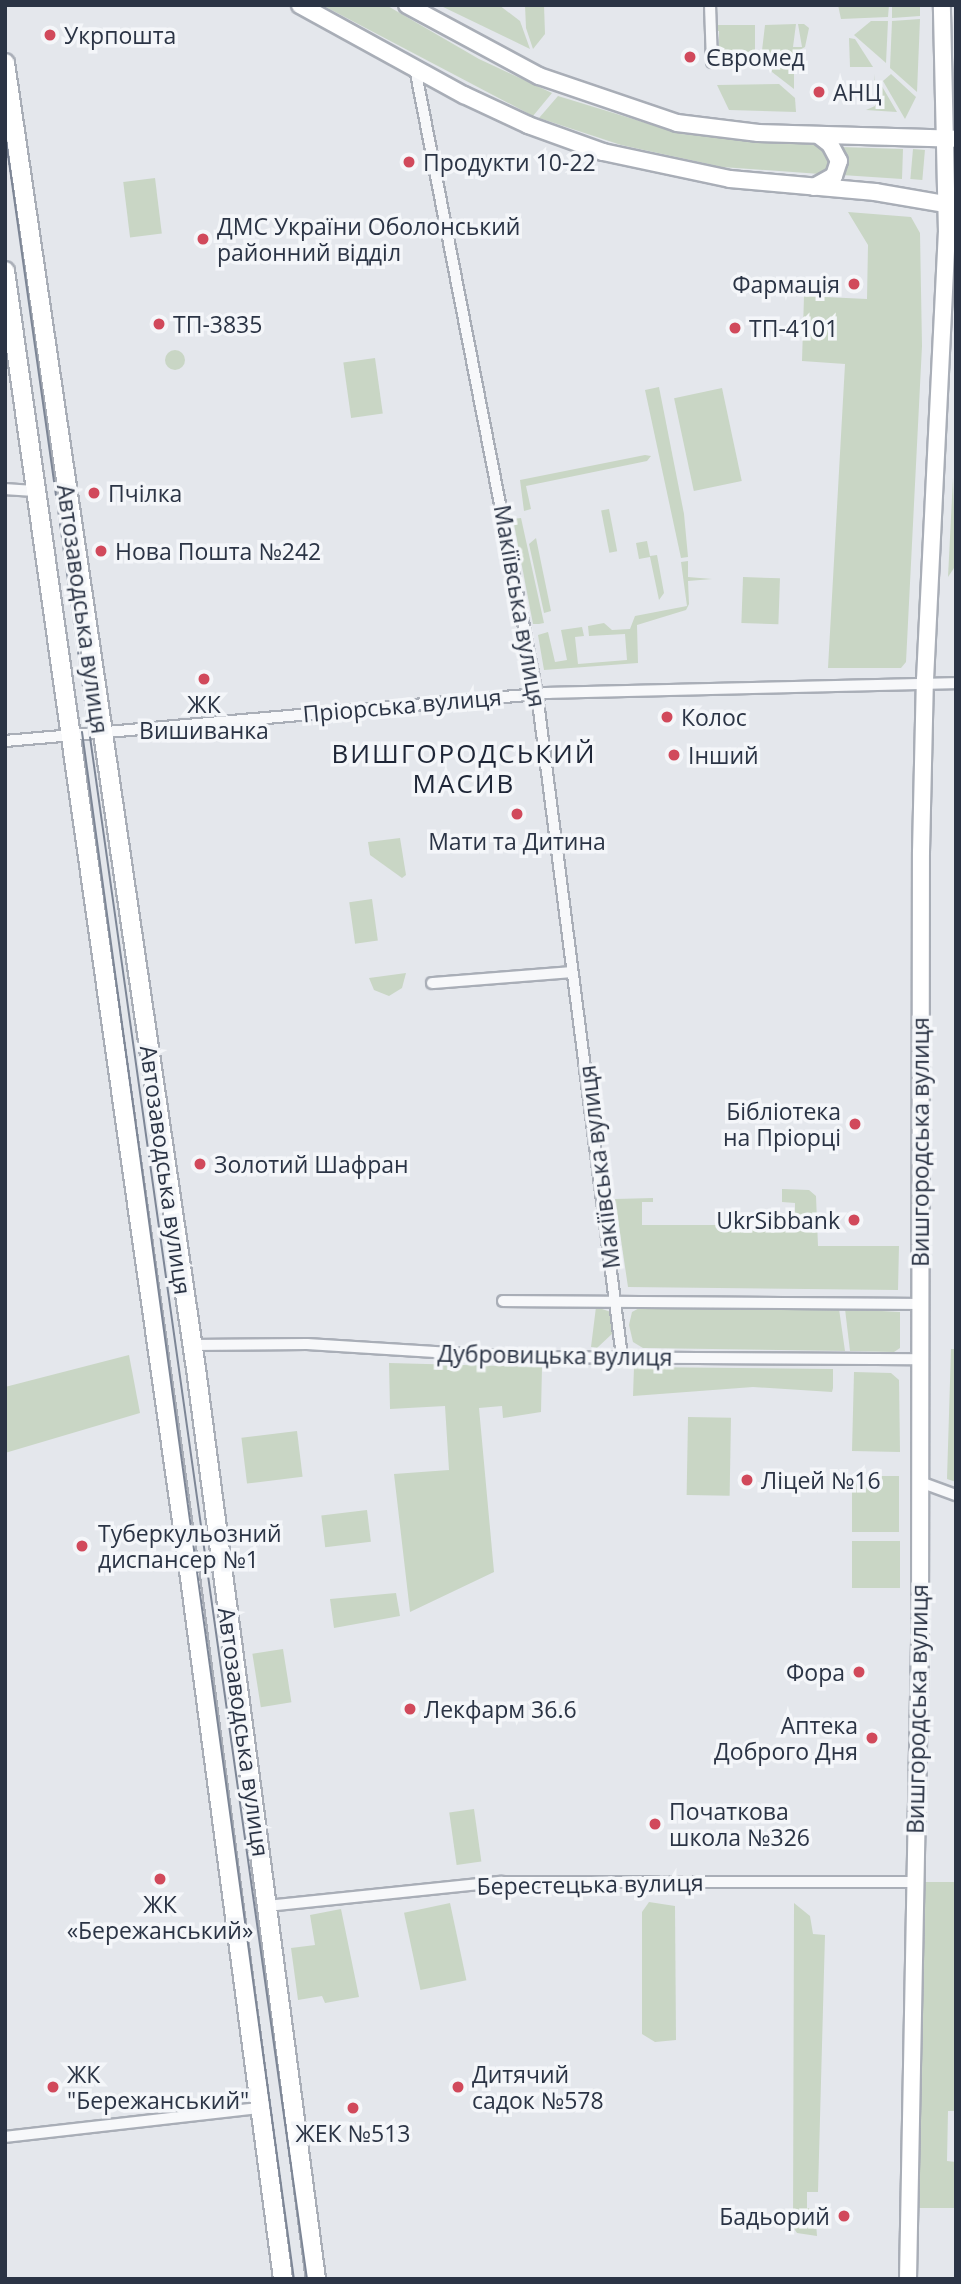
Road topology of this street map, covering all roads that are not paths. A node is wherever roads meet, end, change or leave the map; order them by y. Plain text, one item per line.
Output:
1 (300, 5) edge
2 (407, 5) edge
3 (710, 5) edge
4 (942, 5) edge
5 (314, 10) edge
6 (712, 62) dead end
7 (5, 63) edge
8 (415, 68) junction
9 (817, 135) junction
10 (951, 138) edge
11 (814, 187) junction
12 (951, 205) edge
13 (5, 271) edge
14 (5, 489) edge
15 (37, 491) junction
16 (925, 680) junction
17 (956, 683) edge
18 (537, 694) junction
19 (101, 732) junction
20 (70, 737) junction
21 (5, 741) edge
22 (571, 972) junction
23 (432, 983) dead end
24 (503, 1301) dead end
25 (615, 1303) junction
26 (920, 1304) junction
27 (192, 1345) junction
28 (622, 1357) junction
29 (919, 1359) junction
30 (920, 1482) junction
31 (956, 1495) edge
32 (914, 1882) junction
33 (267, 1906) junction
34 (260, 2108) junction
35 (5, 2137) edge
36 (283, 2279) edge
37 (316, 2279) edge
38 (908, 2279) edge

1 - 5 main road
2 - 9 main road
3 - 6 street
4 - 10 main road, Вишгородська вулиця
5 - 8 main road
7 - 19 main road, Автозаводська вулиця
8 - 11 main road
8 - 18 street, Макіївська вулиця
9 - 10 main road
9 - 11 main road
10 - 12 main road, Вишгородська вулиця
11 - 12 main road
12 - 16 main road, Вишгородська вулиця
13 - 15 main road, Автозаводська вулиця
14 - 15 street
15 - 20 main road, Автозаводська вулиця
16 - 17 street, Пріорська вулиця
16 - 18 street, Пріорська вулиця
16 - 26 main road, Вишгородська вулиця
18 - 19 street, Пріорська вулиця
18 - 22 street, Макіївська вулиця
19 - 20 street, Пріорська вулиця
19 - 27 main road, Автозаводська вулиця
20 - 21 street, Пріорська вулиця
20 - 34 main road, Автозаводська вулиця
22 - 23 street
22 - 25 street, Макіївська вулиця
24 - 25 street
25 - 26 street
25 - 28 street, Макіївська вулиця
26 - 29 main road, Вишгородська вулиця
27 - 28 street, Дубровицька вулиця
27 - 33 main road, Автозаводська вулиця
28 - 29 street, Дубровицька вулиця
29 - 30 main road, Вишгородська вулиця
30 - 31 street
30 - 32 main road, Вишгородська вулиця
32 - 33 street, Берестецька вулиця
32 - 38 main road, Вишгородська вулиця
33 - 37 main road, Автозаводська вулиця
34 - 35 street
34 - 36 main road, Автозаводська вулиця

